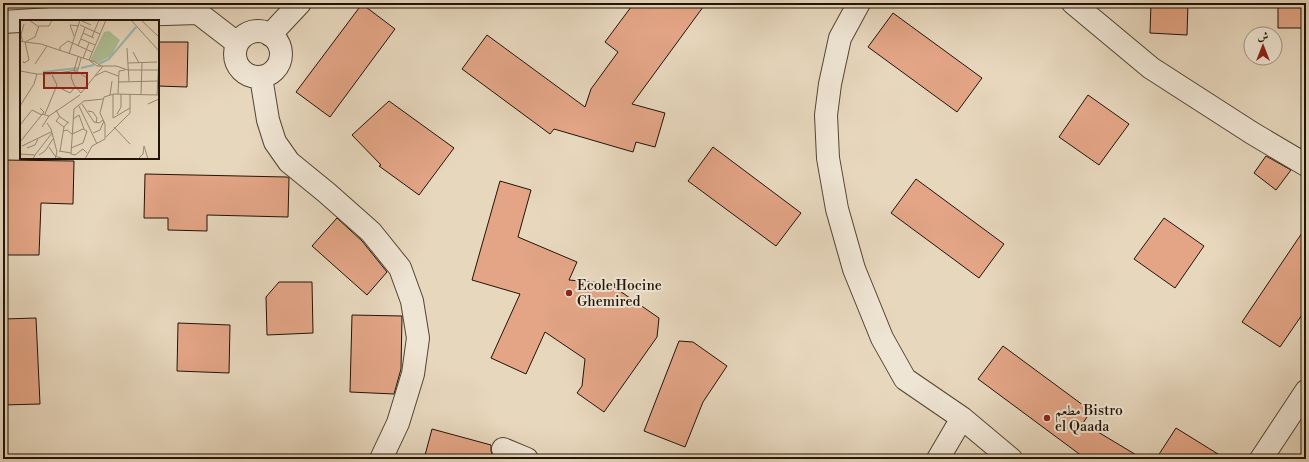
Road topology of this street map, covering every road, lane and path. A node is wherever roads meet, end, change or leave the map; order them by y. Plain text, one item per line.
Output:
1 (300, 3) edge
2 (859, 3) edge
3 (1073, 3) edge
4 (35, 20) edge
5 (20, 21) edge
6 (3, 22) edge
7 (270, 35) junction
8 (238, 42) junction
9 (261, 78) junction
10 (1306, 165) edge
11 (1306, 390) edge
12 (962, 418) junction
13 (503, 449) dead end
14 (381, 459) edge
15 (527, 459) edge
16 (938, 459) edge
17 (1012, 459) edge
18 (1261, 459) edge

1 - 7 street
2 - 12 street
3 - 10 street
4 - 8 street
5 - 6 street
7 - 8 street
7 - 9 street
8 - 9 street
9 - 14 street
11 - 18 street
12 - 16 street
12 - 17 street
13 - 15 street

